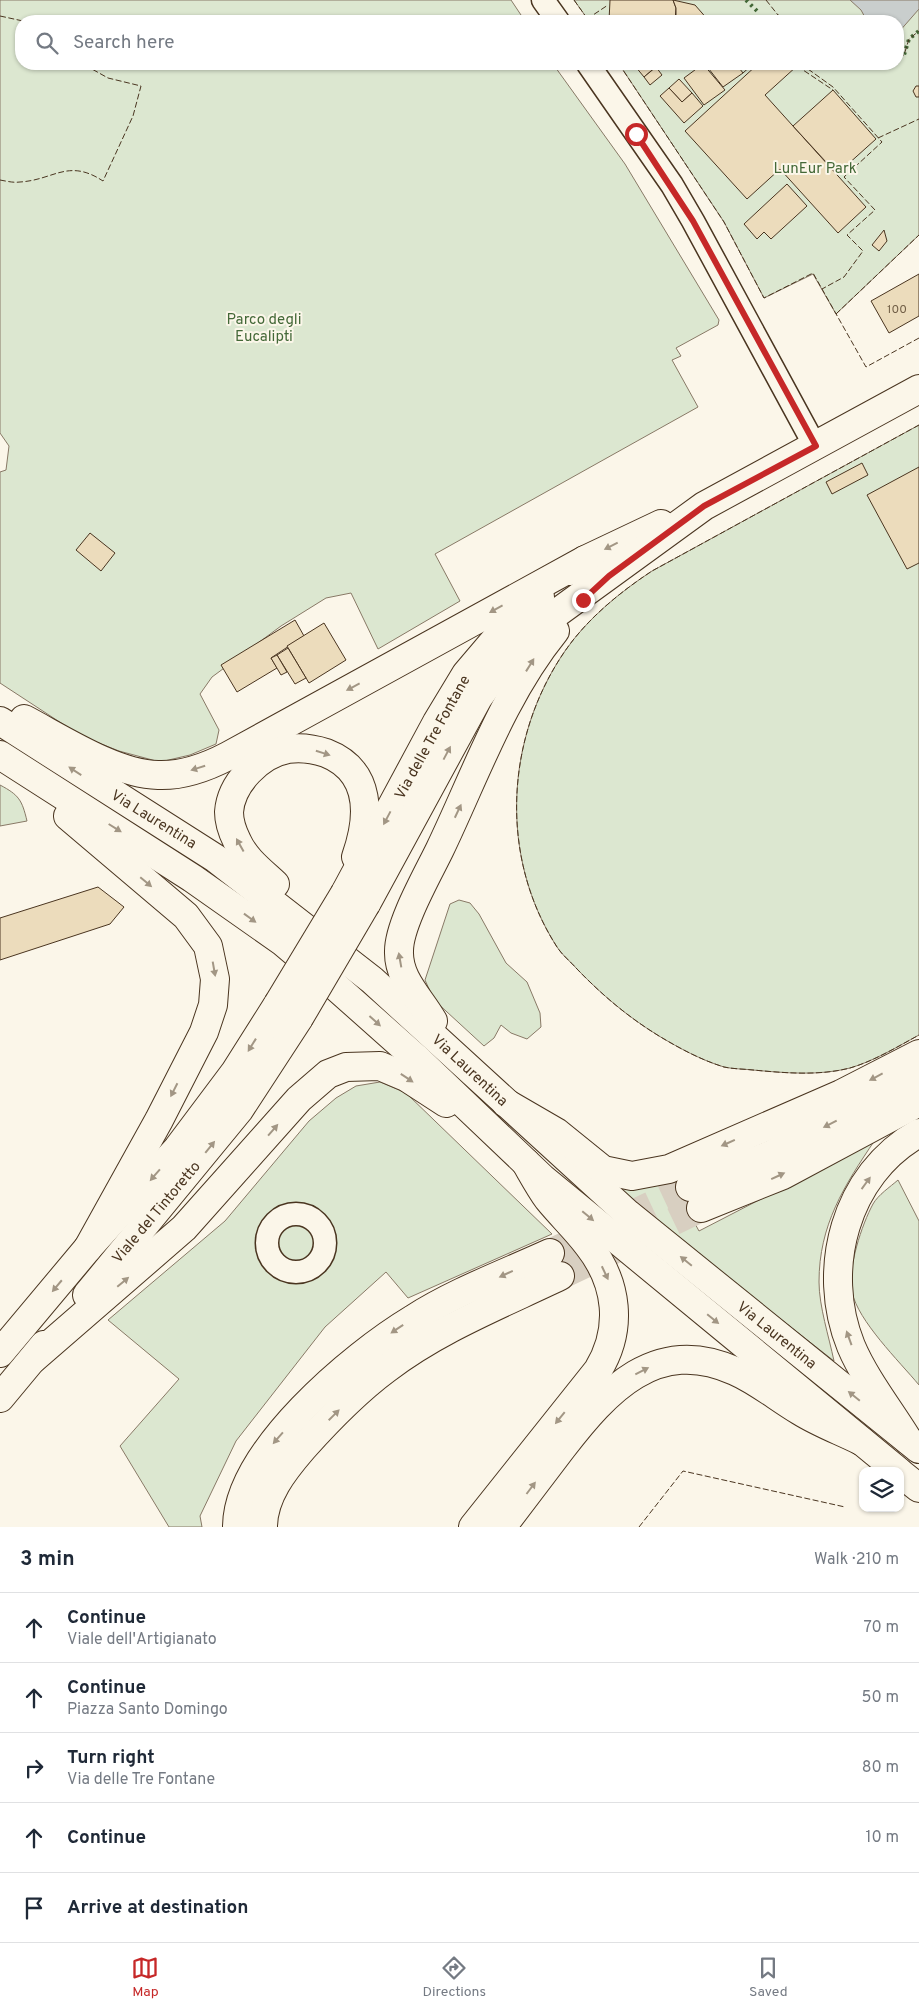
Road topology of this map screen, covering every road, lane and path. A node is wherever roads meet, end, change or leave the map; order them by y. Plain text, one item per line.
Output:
1 (543, 0) edge
2 (554, 15) edge
3 (592, 70) edge
4 (919, 389) edge
5 (816, 446) junction
6 (704, 506) junction
7 (585, 560) junction
8 (609, 576) junction
9 (0, 706) edge
10 (0, 721) edge
11 (0, 755) edge
12 (0, 758) edge
13 (356, 899) junction
14 (372, 980) junction
15 (289, 1011) junction
16 (447, 1049) junction
17 (919, 1054) edge
18 (919, 1076) edge
19 (919, 1102) edge
20 (506, 1104) junction
21 (474, 1113) junction
22 (919, 1133) edge
23 (526, 1163) junction
24 (88, 1248) junction
25 (0, 1353) edge
26 (33, 1359) junction
27 (0, 1398) edge
28 (861, 1441) junction
29 (914, 1445) edge
30 (893, 1467) edge
31 (904, 1476) edge
32 (919, 1488) edge
33 (237, 1527) edge
34 (263, 1527) edge
35 (473, 1527) edge
36 (502, 1527) edge

1 - 2 street
3 - 5 street
4 - 5 main road, Via delle Tre Fontane
5 - 6 main road, Via delle Tre Fontane
6 -> 7 main road, Via delle Tre Fontane
6 - 8 main road, Via delle Tre Fontane
7 -> 9 main road
7 -> 13 main road, Via delle Tre Fontane
13 -> 8 main road, Via delle Tre Fontane
16 -> 8 main road
14 -> 10 main road, Via Laurentina
11 -> 21 main road, Via Laurentina
12 -> 24 main road
14 -> 13 main road
13 - 15 main road, Via delle Tre Fontane, bridge
14 - 16 main road, Via Laurentina
15 -> 24 main road, Viale del Tintoretto
26 -> 15 main road, Viale del Tintoretto
16 - 20 main road, Via Laurentina
17 -> 20 main road
18 -> 19 main road
29 -> 20 main road, Via Laurentina
21 - 23 main road, Via Laurentina
26 -> 21 main road
29 -> 22 main road
23 -> 28 main road, Via Laurentina
23 -> 35 main road
24 -> 25 main road, Viale del Tintoretto
26 - 27 main road, Viale del Tintoretto
28 - 30 main road, Via Laurentina
36 -> 28 main road
31 - 32 main road, Via Laurentina
34 -> 33 main road

